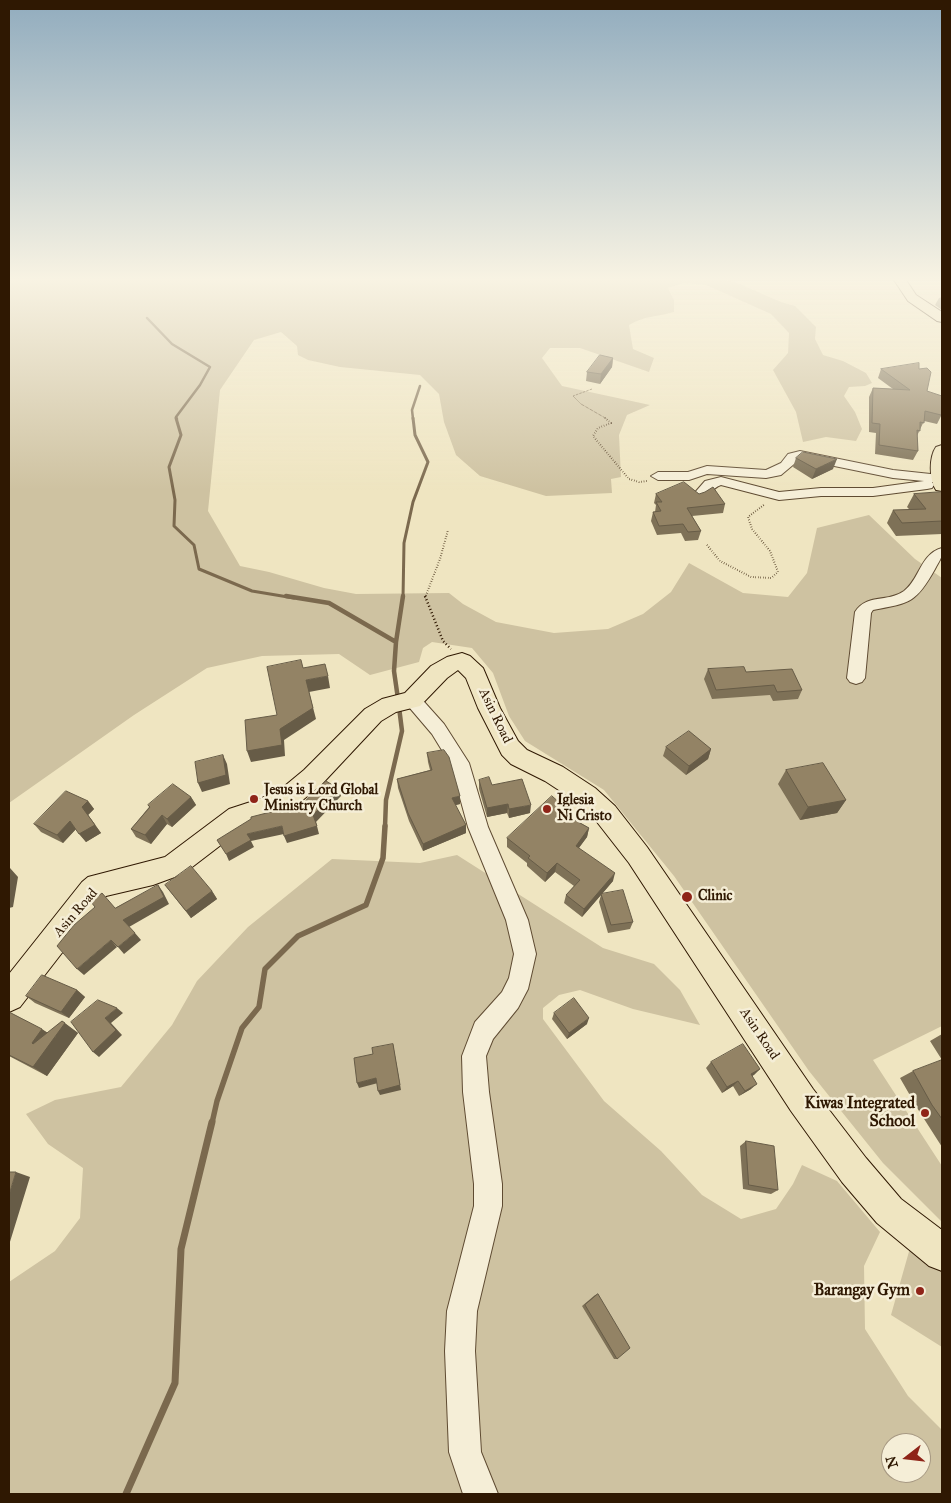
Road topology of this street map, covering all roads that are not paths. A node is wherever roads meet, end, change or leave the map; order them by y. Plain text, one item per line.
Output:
1 (942, 450) edge
2 (656, 478) road end
3 (941, 483) edge
4 (698, 497) edge
5 (942, 552) edge
6 (856, 678) dead end
7 (402, 702) junction
8 (9, 997) edge
9 (942, 1252) edge
10 (481, 1494) edge

1 - 3 main road
2 - 3 street
3 - 4 street
5 - 6 street
7 - 8 main road, Asin Road
7 - 9 main road, Asin Road
7 - 10 street

